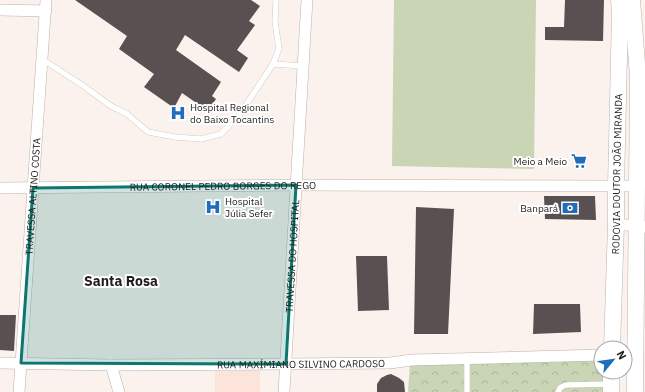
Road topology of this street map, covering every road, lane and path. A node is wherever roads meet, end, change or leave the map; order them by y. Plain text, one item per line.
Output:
1 (276, 0) edge
2 (308, 0) edge
3 (619, 0) edge
4 (632, 0) edge
5 (46, 6) edge
6 (0, 10) edge
7 (42, 59) junction
8 (273, 64) junction
9 (303, 66) junction
10 (296, 185) junction
11 (616, 186) junction
12 (637, 186) junction
13 (0, 188) edge
14 (33, 188) junction
15 (616, 224) junction
16 (641, 226) edge
17 (612, 340) edge
18 (631, 340) edge
19 (593, 355) edge
20 (467, 359) junction
21 (0, 363) edge
22 (21, 363) junction
23 (286, 364) junction
24 (111, 365) junction
25 (633, 378) edge
26 (611, 383) edge
27 (19, 392) edge
28 (119, 392) edge
29 (284, 392) edge
30 (467, 392) edge
31 (558, 392) edge
32 (635, 392) edge

1 - 8 lane
2 - 9 street, TRAVESSA DO HOSPITAL
3 - 11 main road, RODOVIA DOUTOR JOÃO MIRANDA
4 - 12 main road, RODOVIA DOUTOR JOÃO MIRANDA
5 - 6 street
5 - 7 street, TRAVESSA ALTINO COSTA
7 - 8 lane
7 - 14 street, TRAVESSA ALTINO COSTA
8 - 9 lane
9 - 10 street, TRAVESSA DO HOSPITAL
10 - 11 street, RUA CORONEL PEDRO BORGES DO REGO
10 - 14 street, RUA CORONEL PEDRO BORGES DO REGO
10 - 23 street, TRAVESSA DO HOSPITAL
11 - 12 street, RUA CORONEL PEDRO BORGES DO REGO
11 - 15 main road, RODOVIA DOUTOR JOÃO MIRANDA
12 - 16 main road, RODOVIA DOUTOR JOÃO MIRANDA
13 - 14 street, RUA CORONEL PEDRO BORGES DO REGO
14 - 22 street, TRAVESSA ALTINO COSTA
15 - 16 street
15 - 17 main road, RODOVIA DOUTOR JOÃO MIRANDA
16 - 18 main road, RODOVIA DOUTOR JOÃO MIRANDA
19 - 20 street, RUA MAXÍMIANO SILVINO CARDOSO
20 - 23 street, RUA MAXÍMIANO SILVINO CARDOSO
20 - 30 lane
21 - 22 street, RUA MAXÍMIANO SILVINO CARDOSO
22 - 24 street, RUA MAXÍMIANO SILVINO CARDOSO
22 - 27 street, TRAVESSA ALTINO COSTA
23 - 24 street, RUA MAXÍMIANO SILVINO CARDOSO
23 - 29 street, TRAVESSA DO HOSPITAL
24 - 28 street
25 - 32 main road, RODOVIA DOUTOR JOÃO MIRANDA
26 - 31 lane

